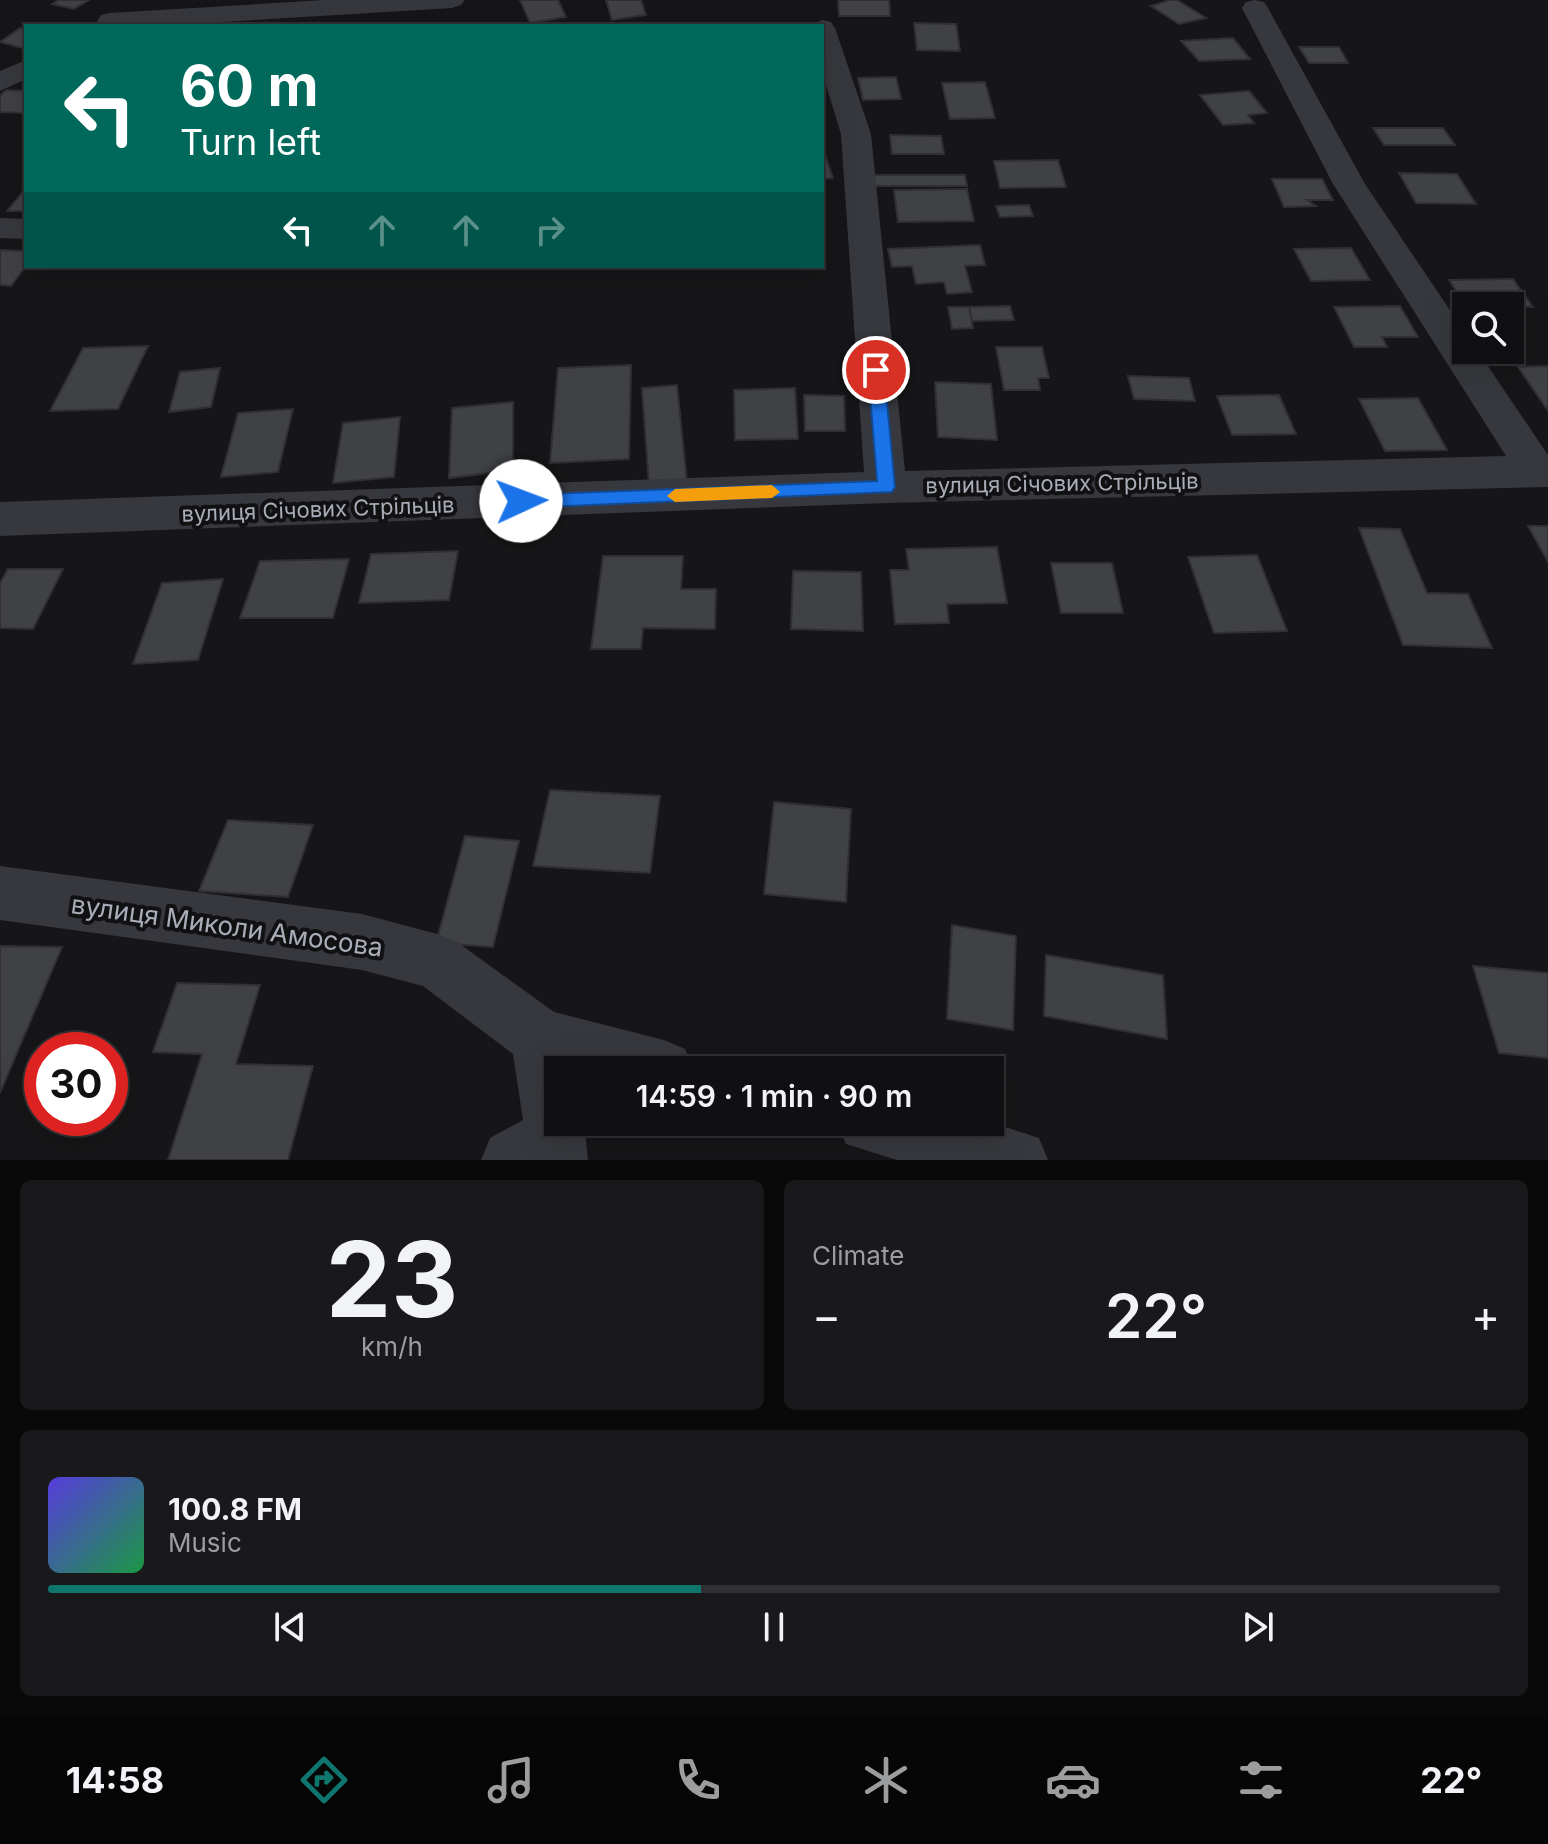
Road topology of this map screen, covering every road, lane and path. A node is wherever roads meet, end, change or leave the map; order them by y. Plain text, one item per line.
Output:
1 (129, 0) edge
2 (452, 0) edge
3 (815, 0) edge
4 (1255, 8) dead end
5 (105, 23) edge
6 (821, 24) edge
7 (824, 33) edge
8 (24, 69) edge
9 (0, 82) edge
10 (0, 228) edge
11 (24, 229) edge
12 (1542, 471) edge
13 (886, 487) junction
14 (0, 519) edge
15 (0, 893) edge
16 (540, 1038) junction
17 (610, 1056) edge
18 (923, 1136) edge
19 (542, 1152) edge
20 (1017, 1160) edge

1 - 5 street
2 - 5 street
3 - 6 street
4 - 12 street
7 - 13 street
8 - 9 street
10 - 11 street
12 - 13 street, вулиця Січових Стрільців
13 - 14 street, вулиця Січових Стрільців
15 - 16 street, вулиця Миколи Амосова
16 - 17 street, вулиця Миколи Амосова
16 - 19 street
18 - 20 street

